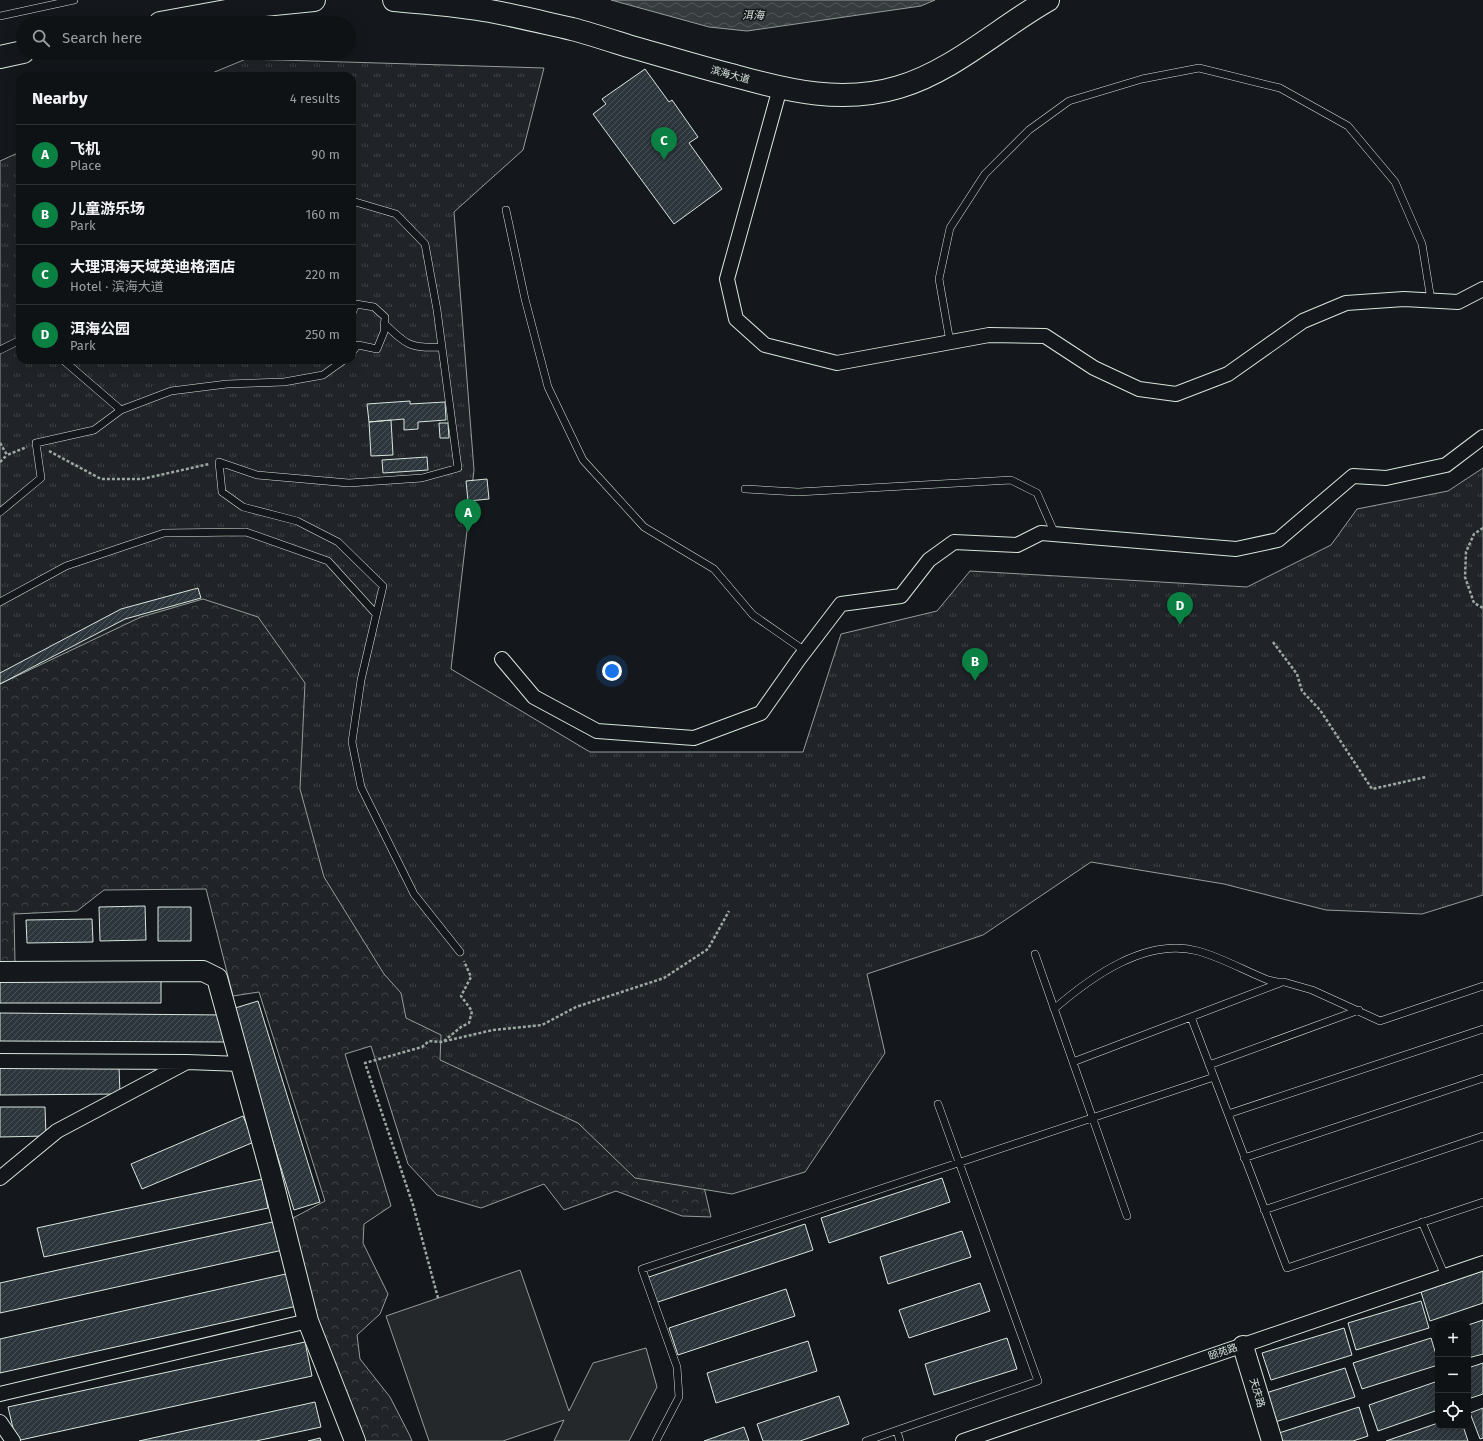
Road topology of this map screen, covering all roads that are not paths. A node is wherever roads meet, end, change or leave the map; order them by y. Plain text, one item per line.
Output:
1 (74, 0) edge
2 (314, 0) edge
3 (394, 0) edge
4 (1048, 0) edge
5 (0, 16) edge
6 (199, 16) edge
7 (16, 54) edge
8 (0, 57) edge
9 (780, 88) junction
10 (356, 203) edge
11 (506, 210) dead end
12 (1483, 289) edge
13 (1432, 300) junction
14 (356, 304) edge
15 (384, 324) junction
16 (16, 342) edge
17 (950, 342) junction
18 (356, 347) edge
19 (442, 347) junction
20 (0, 350) edge
21 (68, 364) edge
22 (338, 364) edge
23 (121, 410) junction
24 (1483, 437) edge
25 (745, 489) dead end
26 (0, 512) edge
27 (1055, 534) junction
28 (0, 602) edge
29 (376, 614) junction
30 (805, 651) junction
31 (502, 658) dead end
32 (460, 952) road end
33 (1035, 954) dead end
34 (0, 972) edge
35 (1284, 982) junction
36 (1483, 986) edge
37 (1054, 1009) junction
38 (1359, 1010) junction
39 (1191, 1017) junction
40 (1483, 1029) edge
41 (0, 1061) edge
42 (187, 1062) junction
43 (1073, 1062) junction
44 (241, 1064) junction
45 (1209, 1065) junction
46 (1214, 1077) junction
47 (1483, 1078) edge
48 (938, 1104) dead end
49 (1228, 1114) junction
50 (1092, 1118) junction
51 (1483, 1136) edge
52 (1244, 1158) junction
53 (960, 1162) junction
54 (0, 1178) edge
55 (1483, 1202) edge
56 (1264, 1210) junction
57 (1127, 1216) dead end
58 (1422, 1222) junction
59 (1483, 1263) edge
60 (1445, 1276) junction
61 (308, 1321) junction
62 (1243, 1346) junction
63 (0, 1394) edge
64 (0, 1422) edge
65 (897, 1431) junction
66 (13, 1441) edge
67 (355, 1441) edge
68 (656, 1441) edge
69 (866, 1441) edge
70 (900, 1441) edge
71 (963, 1441) edge
72 (1272, 1441) edge

1 - 5 lane
2 - 6 main road
3 - 9 main road, 滨海大道
4 - 9 main road, 滨海大道
7 - 8 main road
9 - 17 street
10 - 19 lane
11 - 30 lane
12 - 13 street
13 - 17 street
13 - 17 lane
14 - 15 lane
15 - 18 lane
15 - 19 lane
16 - 20 lane
19 - 29 lane
21 - 23 lane
22 - 23 lane
23 - 26 lane
24 - 27 street
25 - 27 lane
27 - 30 street
28 - 29 lane
29 - 32 lane
30 - 31 street
33 - 37 lane
34 - 44 street
35 - 37 lane
35 - 38 lane
35 - 39 lane
36 - 38 lane
37 - 43 lane
38 - 45 lane
39 - 43 lane
39 - 45 lane
40 - 49 lane
41 - 42 street
42 - 44 street
42 - 54 street
43 - 50 lane
44 - 61 street
45 - 46 lane
46 - 49 lane
46 - 50 lane
47 - 52 lane
48 - 53 lane
49 - 52 lane
50 - 53 lane
50 - 57 lane
51 - 56 lane
52 - 56 lane
53 - 65 lane
53 - 68 lane
55 - 58 lane
56 - 58 lane
58 - 60 lane
59 - 60 street, 颐苑路
60 - 62 street, 颐苑路
61 - 63 street
61 - 67 street
62 - 71 street, 颐苑路
62 - 72 street, 天庆路
64 - 66 street
65 - 69 lane
65 - 70 lane

